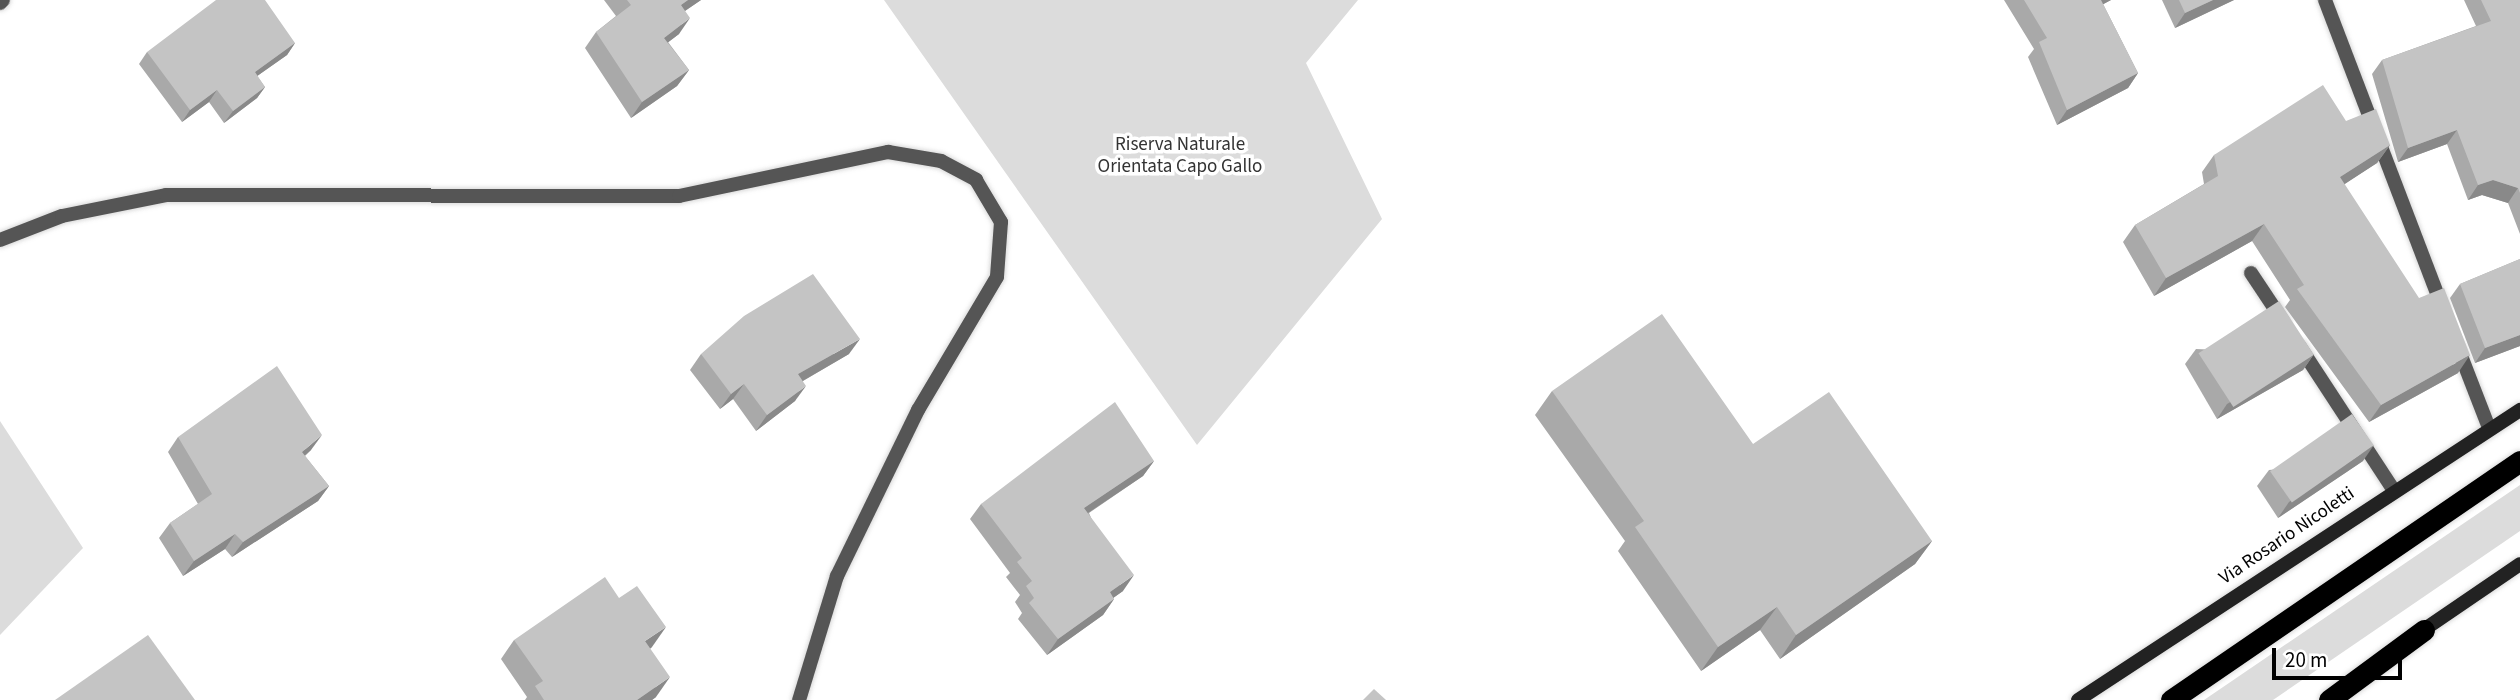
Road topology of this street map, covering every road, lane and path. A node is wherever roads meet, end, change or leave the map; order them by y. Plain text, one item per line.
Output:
1 (2325, 0) edge
2 (0, 240) edge
3 (2251, 273) dead end
4 (2520, 410) edge
5 (2489, 428) junction
6 (2520, 461) edge
7 (2393, 489) junction
8 (2520, 564) edge
9 (2424, 630) junction
10 (799, 700) edge
11 (2078, 700) edge
12 (2171, 700) edge
13 (2319, 700) edge
14 (2329, 700) edge

1 - 5 street
2 - 10 street
3 - 7 street
4 - 5 main road, Via Rosario Nicoletti
5 - 7 main road, Via Rosario Nicoletti
6 - 12 highway
7 - 11 main road, Via Rosario Nicoletti
8 - 9 main road
9 - 13 main road
9 - 14 highway

